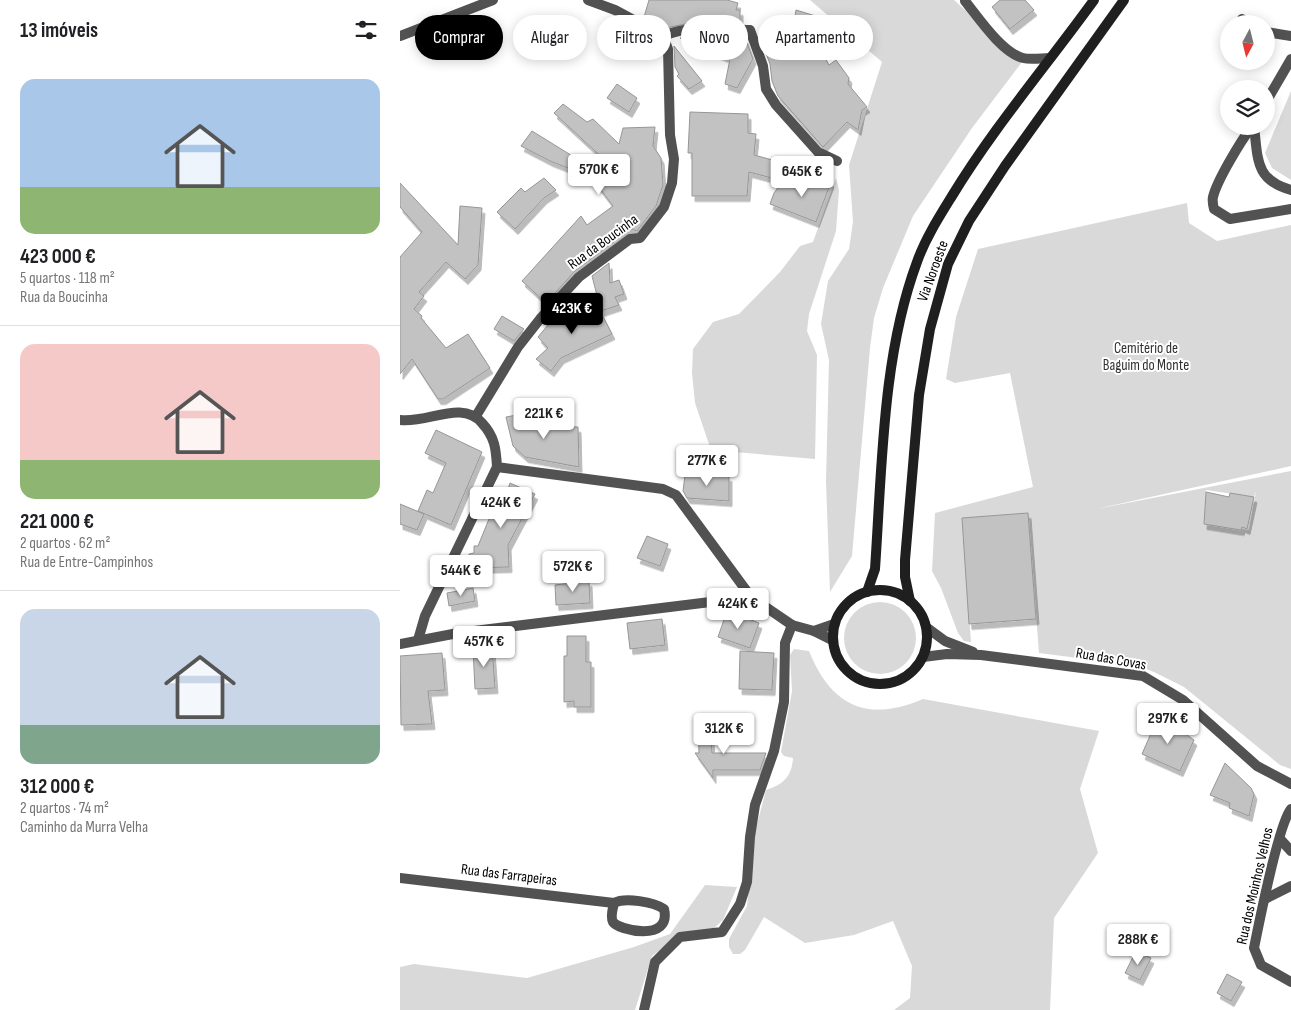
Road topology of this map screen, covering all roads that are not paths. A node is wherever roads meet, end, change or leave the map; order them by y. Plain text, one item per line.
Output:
1 (493, 0) edge
2 (588, 0) edge
3 (1094, 0) edge
4 (1124, 0) edge
5 (965, 1) dead end
6 (624, 15) edge
7 (671, 33) edge
8 (1275, 33) edge
9 (400, 36) edge
10 (1291, 36) edge
11 (1050, 58) junction
12 (1291, 59) edge
13 (668, 60) edge
14 (1275, 87) edge
15 (1246, 135) edge
16 (1254, 135) edge
17 (837, 161) dead end
18 (1291, 190) edge
19 (1291, 208) edge
20 (476, 416) junction
21 (400, 420) edge
22 (497, 466) junction
23 (867, 592) junction
24 (751, 597) junction
25 (910, 601) junction
26 (834, 624) junction
27 (792, 625) junction
28 (926, 627) junction
29 (814, 631) junction
30 (418, 640) junction
31 (832, 640) junction
32 (400, 644) edge
33 (981, 655) junction
34 (923, 657) junction
35 (1291, 784) edge
36 (1291, 809) edge
37 (1280, 839) junction
38 (1291, 851) edge
39 (400, 878) edge
40 (1291, 886) edge
41 (1265, 899) junction
42 (614, 903) junction
43 (1291, 982) edge
44 (644, 1010) edge

1 - 9 street
2 - 6 street
3 - 11 main road, Via Noroeste
4 - 25 main road, Via Noroeste
5 - 11 street
7 - 17 street
8 - 10 street
11 - 23 main road, Via Noroeste
12 - 14 street
13 - 20 street, Rua da Boucinha
15 - 19 street
16 - 18 street
20 - 21 street
20 - 22 street
22 - 24 street
22 - 30 street
23 - 25 main road
23 - 26 main road
24 - 27 street
24 - 30 street
25 - 28 main road
26 - 29 street
26 - 31 main road
27 - 29 street
27 - 44 street
28 - 33 street, Rua das Covas
28 - 34 main road
29 - 31 street
30 - 32 street
31 - 34 main road
33 - 34 street, Rua das Covas
33 - 35 street, Rua das Covas
36 - 37 street, Rua dos Moinhos Velhos
37 - 38 street
37 - 41 street, Rua dos Moinhos Velhos
39 - 42 street, Rua das Farrapeiras
40 - 41 street
41 - 43 street, Rua dos Moinhos Velhos
42 - 42 street, Rua das Farrapeiras

